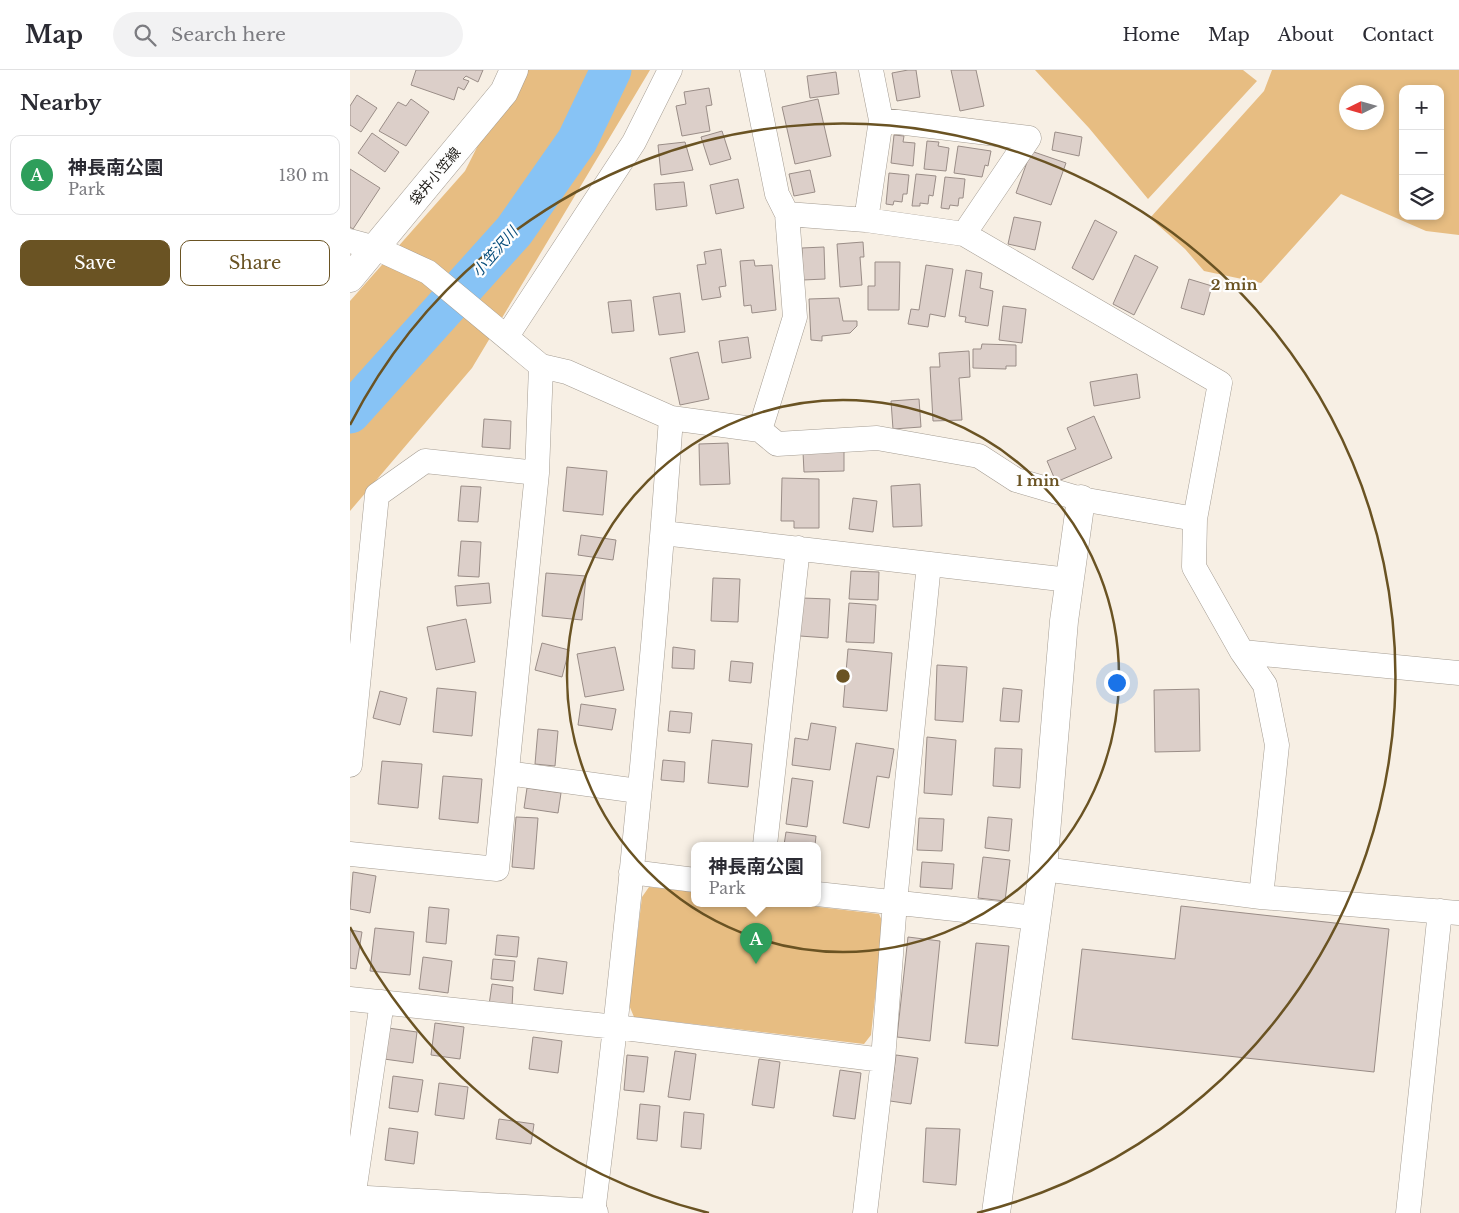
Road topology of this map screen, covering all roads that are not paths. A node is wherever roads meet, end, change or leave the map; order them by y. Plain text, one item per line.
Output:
1 (514, 70) edge
2 (670, 70) edge
3 (752, 70) edge
4 (871, 70) edge
5 (881, 120) junction
6 (787, 214) junction
7 (866, 220) junction
8 (964, 234) junction
9 (350, 241) edge
10 (376, 248) junction
11 (350, 278) edge
12 (503, 333) junction
13 (540, 366) junction
14 (671, 418) junction
15 (760, 430) junction
16 (537, 473) junction
17 (1081, 499) junction
18 (1195, 519) junction
19 (663, 533) junction
20 (798, 548) junction
21 (929, 564) junction
22 (1069, 580) junction
23 (1242, 652) junction
24 (356, 664) edge
25 (1459, 673) edge
26 (350, 765) edge
27 (506, 773) junction
28 (638, 791) junction
29 (765, 842) edge
30 (350, 854) edge
31 (1043, 870) junction
32 (631, 872) junction
33 (691, 880) edge
34 (821, 894) edge
35 (1260, 897) junction
36 (895, 902) junction
37 (1449, 912) edge
38 (1037, 918) junction
39 (350, 998) edge
40 (382, 1002) junction
41 (616, 1028) junction
42 (883, 1060) junction
43 (351, 1199) edge
44 (594, 1213) edge
45 (865, 1213) edge
46 (996, 1213) edge
47 (1408, 1213) edge

1 - 10 street, 袋井小笠線
2 - 12 street
3 - 6 street
4 - 5 street
5 - 7 street
5 - 8 street
6 - 7 street
6 - 15 street
7 - 8 street
8 - 18 street
9 - 10 street
10 - 11 street, 袋井小笠線
10 - 12 street
12 - 13 street
13 - 14 street
13 - 16 street
14 - 15 street
14 - 19 street
15 - 17 street
16 - 24 street
16 - 27 street
17 - 18 street
17 - 22 street
18 - 23 street
19 - 20 street
19 - 28 street
20 - 21 street
20 - 29 street
21 - 22 street
21 - 36 street
22 - 31 street
23 - 25 street
23 - 35 street
24 - 26 street
27 - 28 street
27 - 30 street
28 - 32 street
31 - 35 street
31 - 38 street
32 - 33 street
32 - 41 street
34 - 36 street
35 - 37 street
36 - 38 street
36 - 42 street
37 - 47 street
38 - 46 street
39 - 40 street
40 - 41 street
40 - 43 street
41 - 42 street
41 - 44 street
42 - 45 street
43 - 44 street

